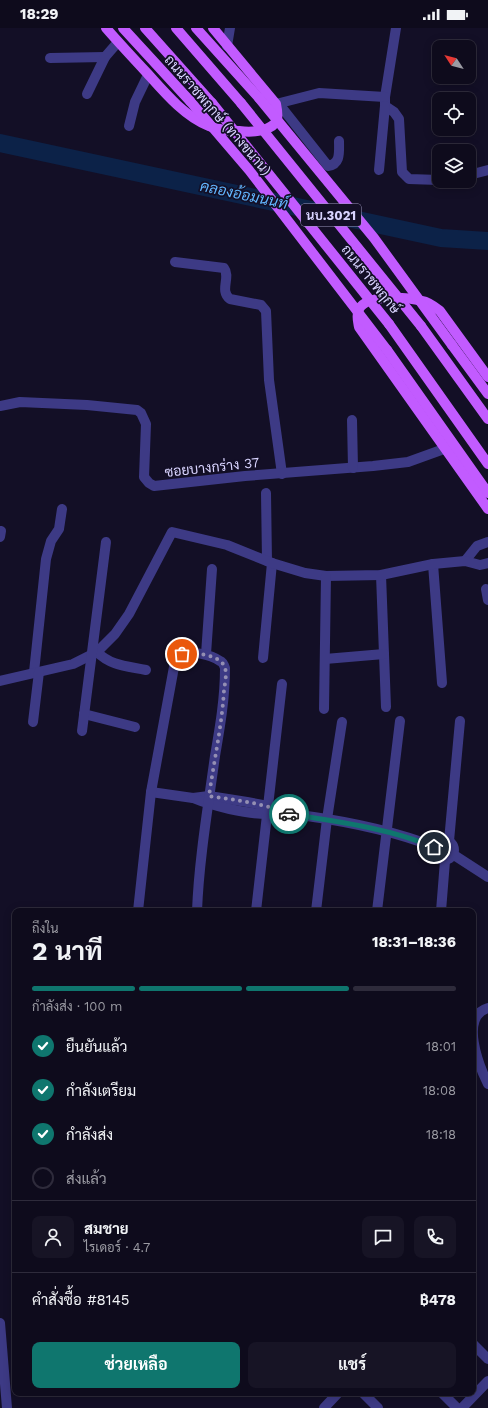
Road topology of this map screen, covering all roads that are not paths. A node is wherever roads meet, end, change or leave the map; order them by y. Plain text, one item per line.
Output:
1 (106, 28) edge
2 (123, 28) edge
3 (145, 28) edge
4 (176, 28) edge
5 (196, 28) edge
6 (213, 28) edge
7 (230, 28) edge
8 (396, 28) edge
9 (118, 42) junction
10 (227, 46) junction
11 (105, 57) junction
12 (50, 58) dead end
13 (148, 75) junction
14 (88, 94) dead end
15 (385, 102) junction
16 (277, 104) junction
17 (129, 126) dead end
18 (339, 141) dead end
19 (379, 170) dead end
20 (488, 170) edge
21 (476, 173) edge
22 (432, 180) edge
23 (175, 262) dead end
24 (488, 377) edge
25 (488, 394) edge
26 (0, 406) edge
27 (488, 419) edge
28 (352, 420) dead end
29 (444, 449) junction
30 (488, 464) edge
31 (353, 468) junction
32 (282, 474) junction
33 (488, 492) edge
34 (266, 493) dead end
35 (62, 509) dead end
36 (488, 509) edge
37 (106, 542) dead end
38 (488, 542) edge
39 (465, 561) junction
40 (269, 562) junction
41 (488, 562) edge
42 (433, 564) junction
43 (212, 569) dead end
44 (381, 575) junction
45 (326, 576) junction
46 (486, 589) dead end
47 (488, 600) edge
48 (95, 653) junction
49 (206, 654) junction
50 (384, 654) junction
51 (263, 658) dead end
52 (325, 659) junction
53 (146, 670) dead end
54 (36, 672) junction
55 (0, 681) edge
56 (442, 683) dead end
57 (282, 684) dead end
58 (386, 707) dead end
59 (324, 709) dead end
60 (84, 714) junction
61 (400, 721) dead end
62 (460, 721) dead end
63 (33, 722) dead end
64 (342, 722) dead end
65 (135, 726) dead end
66 (82, 731) dead end
67 (151, 792) junction
68 (209, 800) junction
69 (267, 810) junction
70 (326, 819) junction
71 (387, 831) junction
72 (449, 841) junction
73 (434, 847) junction
74 (454, 855) junction
75 (445, 861) junction
76 (488, 877) edge
77 (138, 908) edge
78 (197, 908) edge
79 (256, 908) edge
80 (316, 908) edge
81 (377, 908) edge
82 (441, 908) edge
83 (488, 1008) edge
84 (476, 1019) edge
85 (476, 1053) edge
86 (488, 1084) edge
87 (0, 1323) edge
88 (476, 1347) edge
89 (2, 1358) edge
90 (488, 1359) edge
91 (488, 1381) edge
92 (476, 1393) edge
93 (335, 1396) edge
94 (366, 1396) edge
95 (445, 1396) edge
96 (474, 1396) edge
97 (7, 1408) edge
98 (324, 1408) edge
99 (378, 1408) edge
100 (458, 1408) edge
101 (462, 1408) edge

1 - 9 main road
2 - 33 main road, ถนนราชพฤกษ์ (ทางขนาน) / นบ.3021, bridge
3 - 30 main road, ถนนราชพฤกษ์ / นบ.3021, bridge
4 - 27 main road, ถนนราชพฤกษ์ / นบ.3021, bridge
5 - 25 main road, นบ.3021, bridge
6 - 10 main road
7 - 10 street
8 - 15 street
9 - 11 street
9 - 13 main road
10 - 16 main road
11 - 12 street
11 - 14 street
13 - 16 main road
13 - 17 street
15 - 16 street
15 - 19 street
15 - 22 street
16 - 18 street
20 - 21 street
23 - 32 street
24 - 29 main road
26 - 32 street, ซอยบางกร่าง 37
28 - 31 street
29 - 31 street, ซอยบางกร่าง 37
29 - 36 main road
31 - 32 street, ซอยบางกร่าง 37
34 - 40 street
35 - 54 street
37 - 48 street
38 - 39 street
39 - 41 street
39 - 42 street
40 - 45 street
40 - 48 street
40 - 51 street
42 - 44 street
42 - 56 street
43 - 49 street
44 - 45 street
44 - 50 street
45 - 52 street
46 - 47 street
48 - 53 street
48 - 54 street
48 - 60 street
49 - 67 street
49 - 68 street
50 - 52 street
50 - 58 street
52 - 59 street
54 - 55 street
54 - 63 street
57 - 69 street
60 - 65 street
60 - 66 street
61 - 71 street
62 - 72 street
64 - 70 street
67 - 68 street
67 - 77 street
68 - 69 street
68 - 78 street
69 - 70 street
69 - 79 street
70 - 71 street
70 - 80 street
71 - 73 street
71 - 81 street
72 - 73 street
72 - 74 street
73 - 75 street
74 - 75 street
74 - 76 street
75 - 82 street
83 - 84 street
85 - 86 street
87 - 89 street
88 - 90 street
89 - 97 street
91 - 92 street
93 - 98 street
94 - 99 street
95 - 100 street
96 - 101 street

